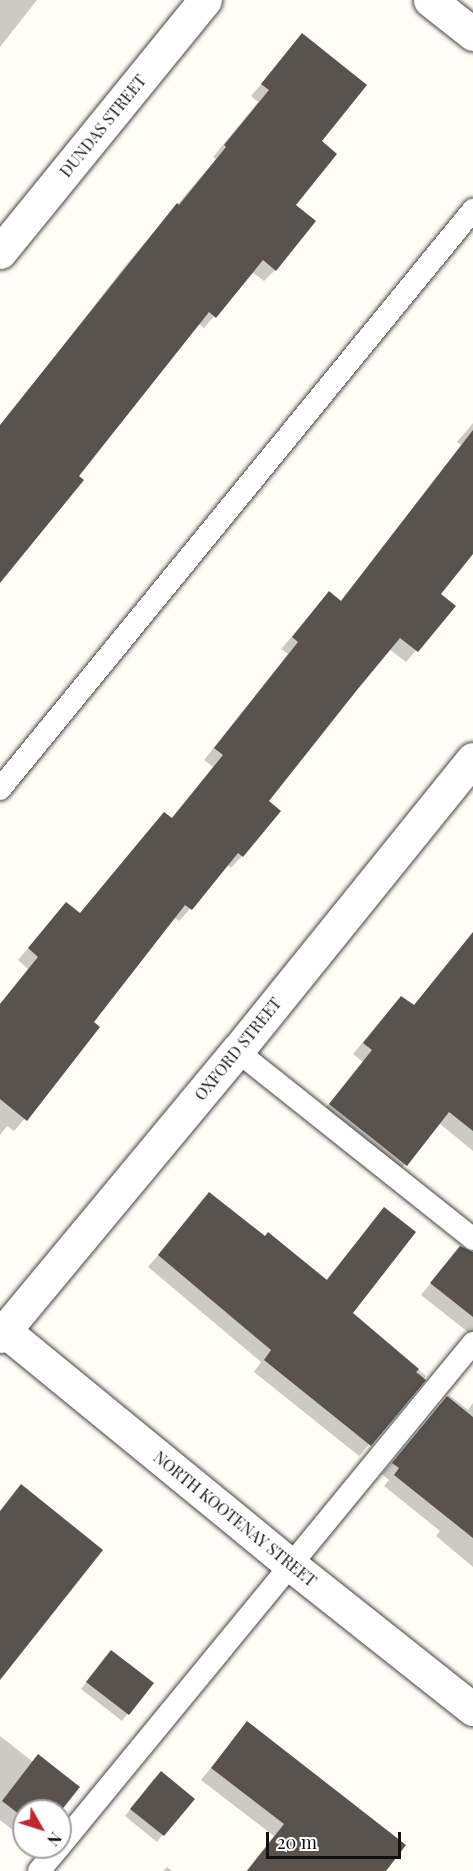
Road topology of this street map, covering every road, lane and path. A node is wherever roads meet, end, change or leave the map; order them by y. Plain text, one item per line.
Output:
1 (205, 0) edge
2 (430, 0) edge
3 (473, 34) edge
4 (473, 210) edge
5 (0, 252) edge
6 (473, 759) edge
7 (0, 789) edge
8 (237, 1051) junction
9 (473, 1239) edge
10 (2, 1331) edge
11 (473, 1343) edge
12 (291, 1565) junction
13 (473, 1709) edge
14 (72, 1831) edge
15 (49, 1859) edge
16 (39, 1871) edge

1 - 5 street, DUNDAS STREET
2 - 3 street
4 - 7 lane
6 - 8 street, OXFORD STREET
8 - 9 lane
8 - 10 street, OXFORD STREET
10 - 12 street, NORTH KOOTENAY STREET
11 - 12 lane
12 - 13 street, NORTH KOOTENAY STREET
12 - 14 lane
15 - 16 lane

